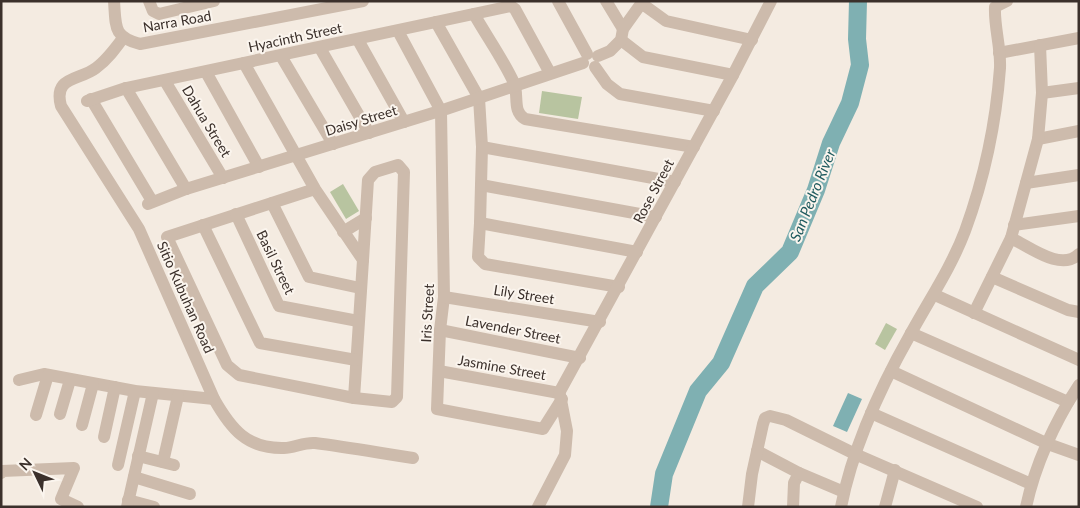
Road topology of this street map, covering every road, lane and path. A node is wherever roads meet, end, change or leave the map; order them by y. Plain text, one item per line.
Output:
1 (114, 1) edge
2 (214, 1) edge
3 (363, 1) edge
4 (558, 1) edge
5 (606, 1) edge
6 (770, 1) edge
7 (1006, 1) edge
8 (642, 2) edge
9 (191, 4) edge
10 (151, 6) edge
11 (474, 14) junction
12 (436, 22) junction
13 (398, 31) junction
14 (622, 35) junction
15 (123, 38) junction
16 (1079, 38) edge
17 (358, 40) junction
18 (752, 40) junction
19 (1040, 45) junction
20 (320, 48) junction
21 (1000, 53) junction
22 (281, 56) junction
23 (591, 60) junction
24 (244, 64) junction
25 (206, 72) junction
26 (550, 72) junction
27 (733, 75) junction
28 (165, 81) junction
29 (514, 85) junction
30 (126, 88) junction
31 (1079, 88) edge
32 (1042, 93) junction
33 (479, 98) junction
34 (441, 111) junction
35 (714, 111) junction
36 (404, 122) junction
37 (1079, 131) edge
38 (369, 133) junction
39 (1038, 139) junction
40 (333, 144) junction
41 (694, 146) junction
42 (482, 147) junction
43 (296, 156) junction
44 (259, 167) junction
45 (1079, 175) edge
46 (223, 178) junction
47 (675, 182) junction
48 (1026, 183) junction
49 (481, 185) junction
50 (186, 189) junction
51 (315, 189) junction
52 (150, 203) joint
53 (272, 203) junction
54 (236, 214) junction
55 (1079, 216) edge
56 (656, 217) junction
57 (366, 218) junction
58 (480, 223) junction
59 (203, 225) junction
60 (1014, 225) junction
61 (343, 232) junction
62 (1011, 238) junction
63 (637, 252) junction
64 (1079, 254) edge
65 (363, 260) junction
66 (992, 277) junction
67 (618, 286) junction
68 (360, 288) junction
69 (935, 295) junction
70 (444, 297) junction
71 (1079, 312) edge
72 (974, 313) junction
73 (358, 321) junction
74 (600, 322) junction
75 (440, 330) junction
76 (911, 333) junction
77 (580, 358) junction
78 (356, 360) junction
79 (1079, 360) edge
80 (439, 371) junction
81 (891, 371) junction
82 (48, 375) junction
83 (19, 380) dead end
84 (70, 380) junction
85 (93, 384) junction
86 (1079, 385) edge
87 (114, 387) junction
88 (135, 390) junction
89 (153, 393) junction
90 (178, 396) junction
91 (561, 396) junction
92 (354, 398) junction
93 (214, 399) junction
94 (1068, 402) junction
95 (872, 413) junction
96 (60, 414) dead end
97 (36, 415) dead end
98 (82, 425) dead end
99 (543, 429) joint
100 (104, 437) dead end
101 (1048, 444) junction
102 (757, 451) junction
103 (855, 454) junction
104 (1079, 455) edge
105 (138, 456) junction
106 (413, 458) dead end
107 (118, 466) dead end
108 (895, 470) junction
109 (1, 473) edge
110 (799, 473) junction
111 (134, 477) junction
112 (1031, 484) junction
113 (844, 492) junction
114 (190, 494) dead end
115 (59, 503) edge
116 (128, 503) edge
117 (78, 507) edge
118 (154, 507) edge
119 (538, 507) edge
120 (748, 507) edge
121 (793, 507) edge
122 (842, 507) edge
123 (885, 507) edge
124 (977, 507) edge
125 (1026, 507) edge

1 - 15 street
2 - 9 street
3 - 15 street, Narra Road
4 - 23 street
5 - 14 street
6 - 18 street, Rose Street
7 - 21 street
8 - 14 street, Daisy Street
8 - 18 street
9 - 10 street
11 - 12 street, Hyacinth Street
11 - 26 street, Hyacinth Street
11 - 29 street
12 - 13 street, Hyacinth Street
12 - 33 street
13 - 17 street, Hyacinth Street
13 - 34 street
14 - 23 street, Daisy Street
14 - 27 street
15 - 93 street, Sitio Kubuhan Road
16 - 19 street
17 - 20 street, Hyacinth Street
17 - 36 street
18 - 27 street, Rose Street
19 - 21 street
19 - 32 street
20 - 22 street, Hyacinth Street
20 - 38 street
21 - 69 street
22 - 24 street, Hyacinth Street
22 - 40 street
23 - 26 street, Daisy Street
23 - 35 street
24 - 25 street, Hyacinth Street
24 - 43 street
25 - 28 street, Hyacinth Street
25 - 44 street
26 - 29 street, Daisy Street
27 - 35 street, Rose Street
28 - 30 street, Hyacinth Street
28 - 46 street, Dahua Street
29 - 33 street, Daisy Street
29 - 41 street
30 - 50 street
30 - 52 street, Hyacinth Street
31 - 32 street
32 - 39 street
33 - 34 street, Daisy Street
33 - 42 street
34 - 36 street, Daisy Street
34 - 70 street, Iris Street
35 - 41 street, Rose Street
36 - 38 street, Daisy Street
37 - 39 street
38 - 40 street, Daisy Street
39 - 48 street
40 - 43 street, Daisy Street
41 - 47 street, Rose Street
42 - 47 street
42 - 49 street
43 - 44 street, Daisy Street
43 - 51 street
44 - 46 street, Daisy Street
45 - 48 street
46 - 50 street, Daisy Street
47 - 56 street, Rose Street
48 - 60 street
49 - 56 street
49 - 58 street
50 - 52 street, Daisy Street
51 - 53 street
51 - 61 street
53 - 54 street
53 - 68 street
54 - 59 street
54 - 73 street, Basil Street
55 - 60 street
56 - 63 street, Rose Street
57 - 61 street
57 - 65 street
57 - 92 street
58 - 63 street
58 - 67 street
59 - 78 street
59 - 92 street
60 - 62 street
61 - 65 street
62 - 64 street
62 - 66 street
63 - 67 street, Rose Street
65 - 68 street
66 - 71 street
66 - 72 street
67 - 74 street, Rose Street
68 - 73 street
69 - 72 street
69 - 76 street
70 - 74 street, Lily Street
70 - 75 street, Iris Street
72 - 79 street
73 - 78 street
74 - 77 street, Rose Street
75 - 77 street, Lavender Street
75 - 80 street, Iris Street
76 - 81 street
76 - 94 street
77 - 91 street, Rose Street
78 - 92 street
80 - 91 street, Jasmine Street
80 - 99 street, Iris Street
81 - 95 street
81 - 101 street
82 - 83 street
82 - 84 street
82 - 97 street
84 - 85 street
84 - 96 street
85 - 87 street
85 - 98 street
86 - 94 street
87 - 88 street
87 - 100 street
88 - 89 street
88 - 107 street
89 - 90 street
89 - 105 street
90 - 93 street
90 - 105 street
91 - 99 street, Rose Street
91 - 119 street
93 - 106 street, Sitio Kubuhan Road
94 - 101 street
95 - 103 street
95 - 112 street
101 - 104 street
101 - 112 street
102 - 103 street
102 - 110 street
102 - 120 street
103 - 108 street
103 - 113 street
105 - 111 street
108 - 123 street
108 - 124 street
109 - 115 street
110 - 113 street
110 - 121 street
111 - 114 street
111 - 116 street
112 - 125 street
113 - 122 street
115 - 117 street
116 - 118 street

